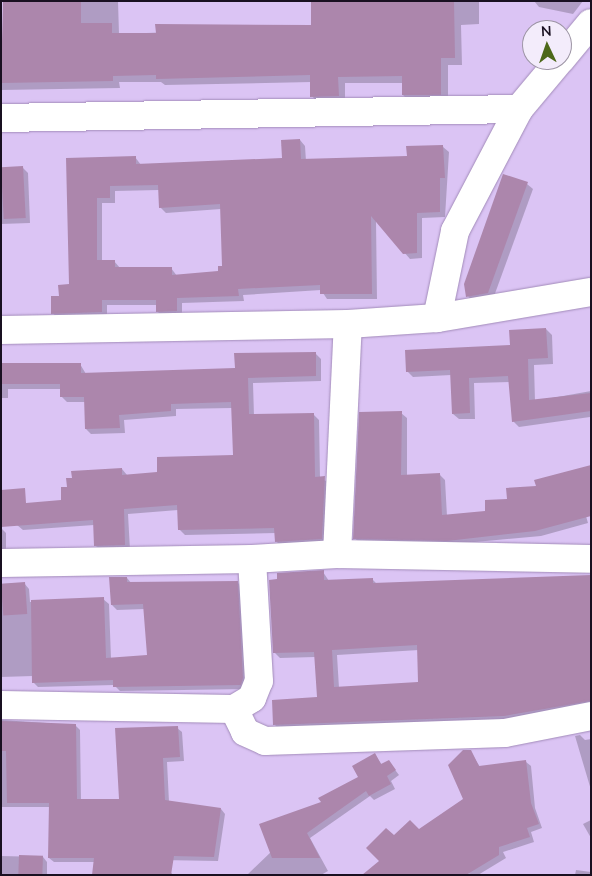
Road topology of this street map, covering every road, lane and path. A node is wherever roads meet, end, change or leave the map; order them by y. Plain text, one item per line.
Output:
1 (591, 23) edge
2 (572, 46) edge
3 (552, 70) edge
4 (519, 109) junction
5 (1, 118) edge
6 (591, 292) edge
7 (437, 318) junction
8 (348, 324) junction
9 (1, 330) edge
10 (337, 554) junction
11 (252, 559) junction
12 (591, 559) edge
13 (1, 563) edge
14 (1, 705) edge
15 (234, 709) junction
16 (591, 716) edge

1 - 2 street
3 - 4 street
4 - 5 street
4 - 7 street
6 - 7 street
7 - 8 street
8 - 9 street
8 - 10 street
10 - 11 street
10 - 12 street
11 - 13 street
11 - 15 street
14 - 15 street
15 - 16 street

